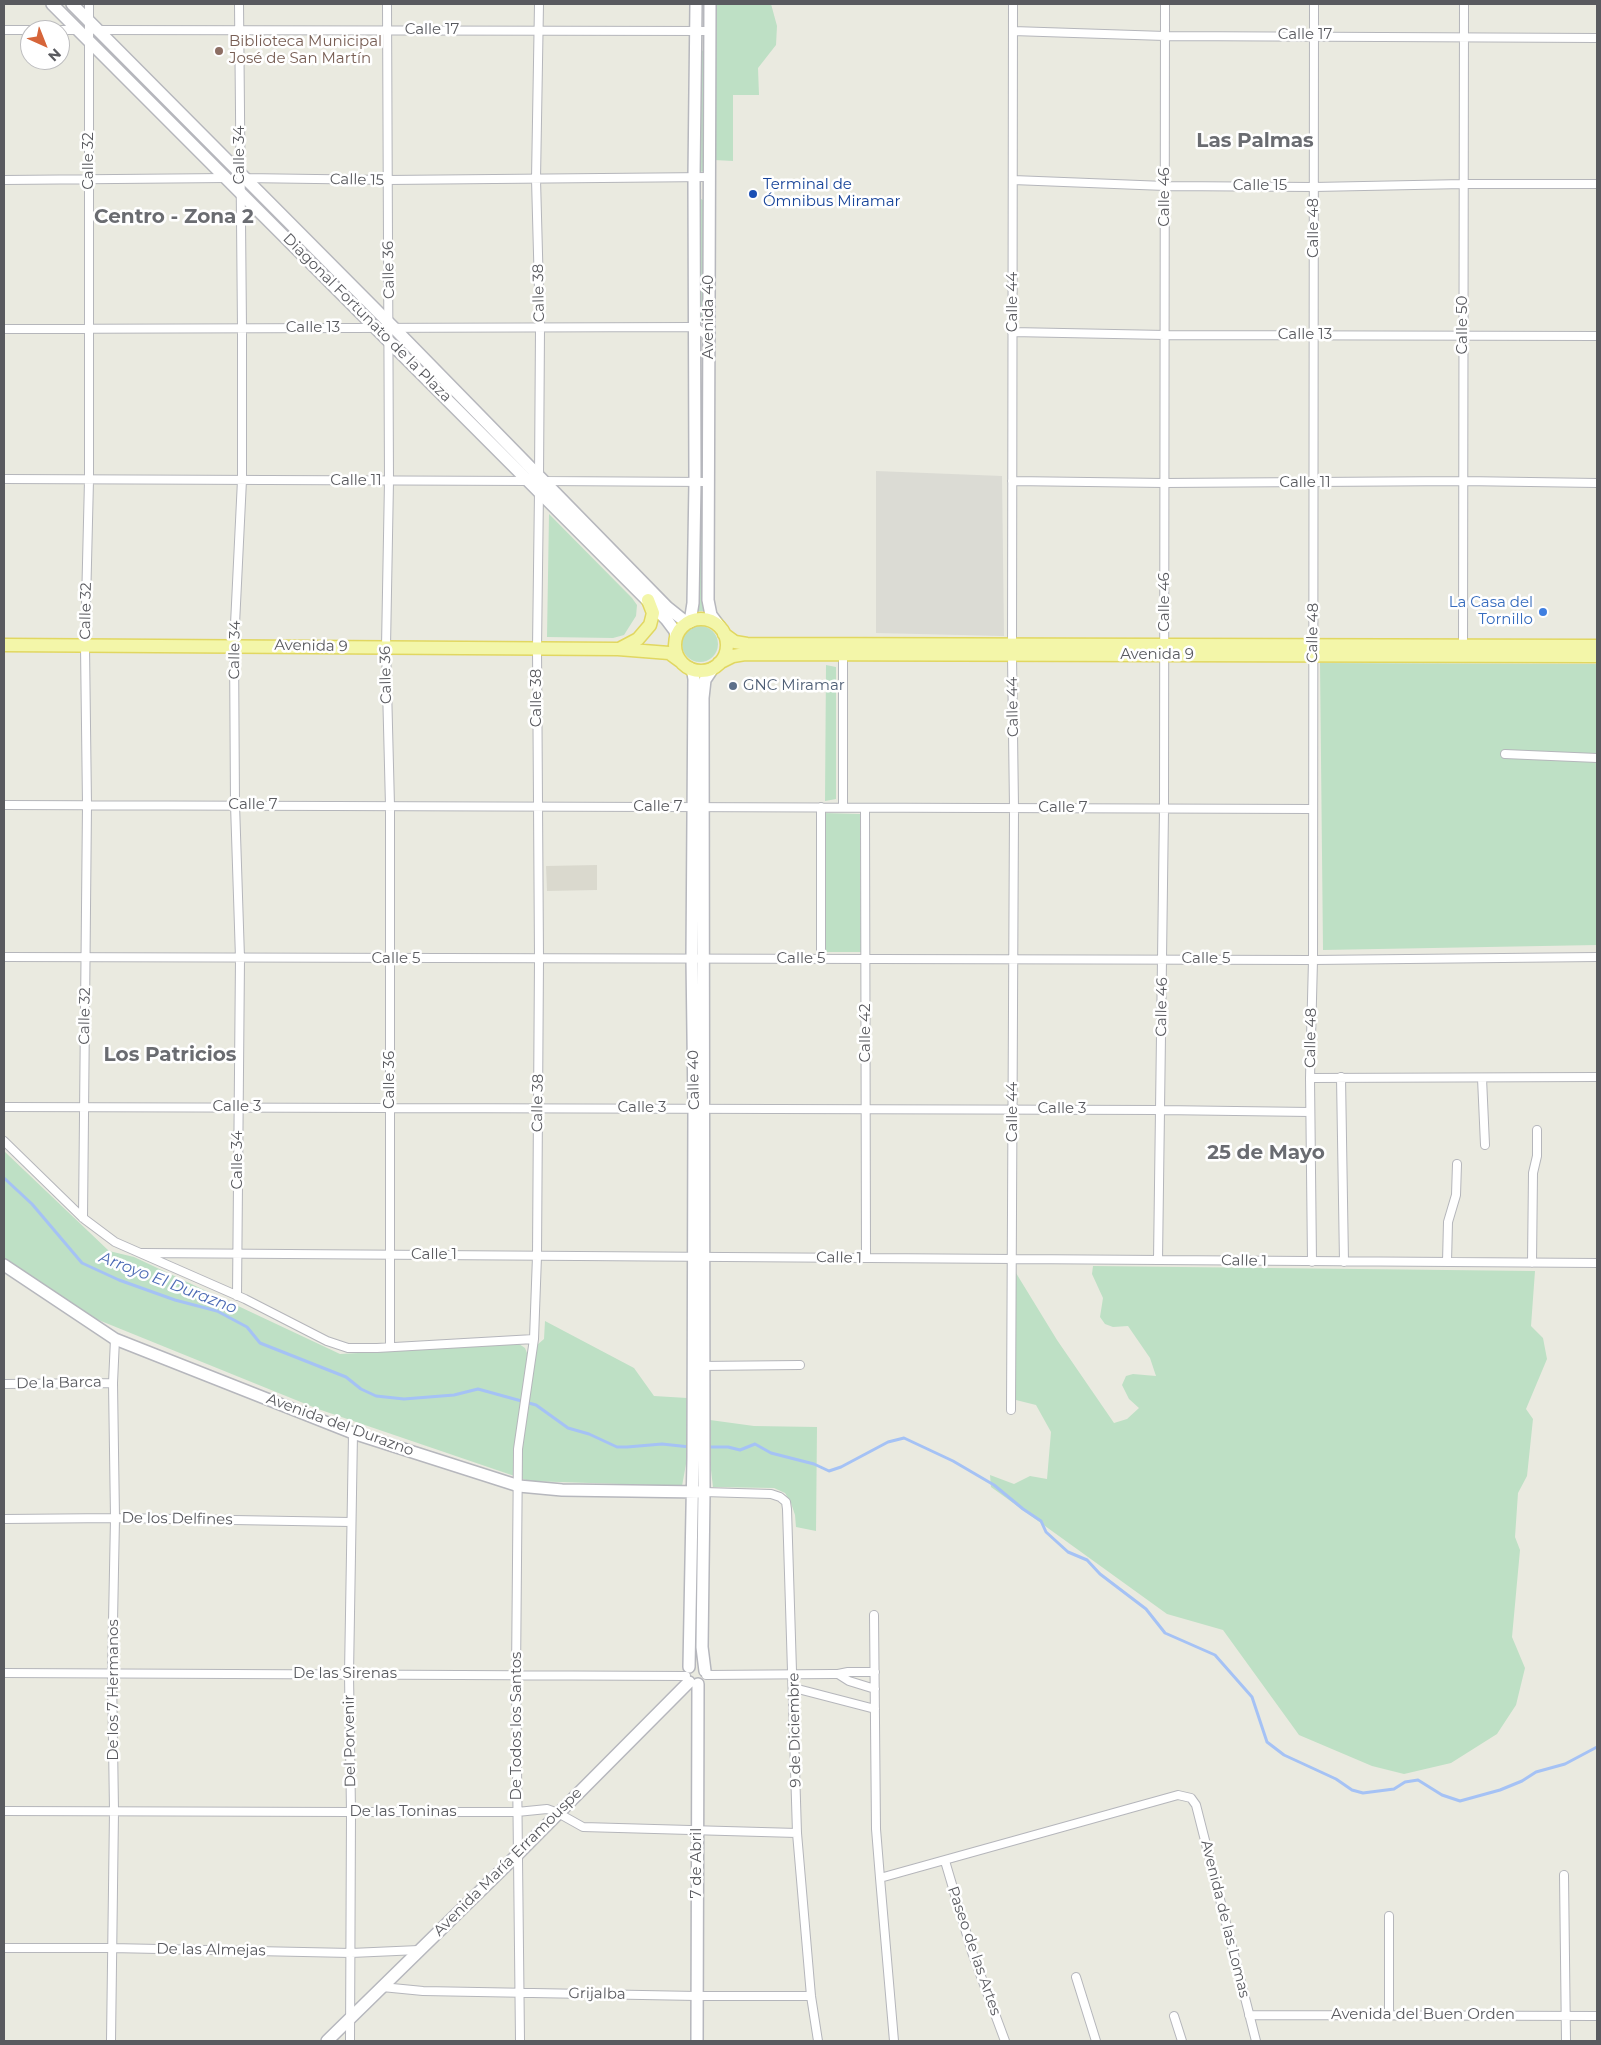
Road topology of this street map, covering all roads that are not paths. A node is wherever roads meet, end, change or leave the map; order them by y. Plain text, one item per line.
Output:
1 (52, 4) edge
2 (72, 4) edge
3 (89, 4) edge
4 (239, 4) edge
5 (387, 4) edge
6 (539, 4) edge
7 (696, 4) edge
8 (710, 4) edge
9 (1013, 4) edge
10 (1165, 4) edge
11 (1314, 4) edge
12 (1464, 4) edge
13 (4, 30) edge
14 (89, 30) junction
15 (239, 30) junction
16 (387, 30) junction
17 (539, 30) junction
18 (696, 31) junction
19 (710, 31) junction
20 (1013, 31) junction
21 (1314, 35) junction
22 (1165, 36) junction
23 (1464, 36) junction
24 (1597, 38) edge
25 (241, 176) junction
26 (694, 177) junction
27 (709, 177) junction
28 (227, 178) junction
29 (89, 179) junction
30 (536, 179) junction
31 (4, 180) edge
32 (387, 180) junction
33 (1013, 180) junction
34 (1464, 184) junction
35 (1597, 184) edge
36 (1165, 186) junction
37 (1314, 187) junction
38 (240, 191) junction
39 (388, 327) junction
40 (696, 327) junction
41 (4, 328) edge
42 (89, 328) junction
43 (242, 328) junction
44 (540, 328) junction
45 (1012, 332) junction
46 (1165, 335) junction
47 (1313, 335) junction
48 (1463, 336) junction
49 (1597, 336) edge
50 (709, 337) junction
51 (390, 340) junction
52 (4, 480) edge
53 (89, 480) junction
54 (242, 480) junction
55 (389, 481) junction
56 (1012, 481) junction
57 (1463, 481) junction
58 (538, 482) junction
59 (694, 482) junction
60 (708, 482) junction
61 (1164, 483) junction
62 (1314, 483) junction
63 (1597, 483) edge
64 (648, 600) junction
65 (690, 622) junction
66 (722, 631) junction
67 (676, 639) junction
68 (4, 645) edge
69 (234, 645) junction
70 (86, 646) junction
71 (1597, 646) edge
72 (386, 647) junction
73 (537, 648) junction
74 (618, 649) junction
75 (1012, 649) junction
76 (1165, 650) junction
77 (1312, 650) junction
78 (1463, 651) junction
79 (843, 654) junction
80 (1597, 656) edge
81 (685, 664) junction
82 (716, 666) junction
83 (1505, 754) dead end
84 (1597, 758) edge
85 (235, 804) junction
86 (4, 805) edge
87 (87, 805) junction
88 (390, 806) junction
89 (538, 807) junction
90 (698, 807) junction
91 (821, 807) junction
92 (842, 808) junction
93 (865, 808) junction
94 (1014, 808) junction
95 (1164, 809) junction
96 (1313, 809) junction
97 (4, 957) edge
98 (1597, 957) edge
99 (86, 958) junction
100 (240, 958) junction
101 (390, 958) junction
102 (539, 959) junction
103 (697, 959) junction
104 (821, 959) junction
105 (866, 959) junction
106 (1013, 959) junction
107 (1162, 959) junction
108 (1313, 960) junction
109 (1341, 1077) junction
110 (1597, 1077) edge
111 (1310, 1078) junction
112 (1482, 1078) junction
113 (4, 1107) edge
114 (84, 1107) junction
115 (239, 1107) junction
116 (390, 1108) junction
117 (538, 1108) junction
118 (699, 1108) junction
119 (866, 1109) junction
120 (1013, 1109) junction
121 (1160, 1110) junction
122 (1310, 1112) junction
123 (1537, 1130) dead end
124 (4, 1141) edge
125 (1485, 1145) dead end
126 (1457, 1164) dead end
127 (86, 1220) junction
128 (142, 1253) junction
129 (238, 1254) junction
130 (390, 1255) junction
131 (537, 1256) junction
132 (698, 1258) junction
133 (866, 1258) junction
134 (1012, 1259) junction
135 (1158, 1260) junction
136 (1312, 1262) junction
137 (1344, 1262) junction
138 (1447, 1262) junction
139 (1532, 1262) junction
140 (1597, 1263) edge
141 (4, 1265) edge
142 (237, 1296) junction
143 (115, 1339) junction
144 (534, 1339) junction
145 (390, 1346) junction
146 (800, 1365) dead end
147 (698, 1366) junction
148 (113, 1383) junction
149 (4, 1384) edge
150 (1011, 1410) dead end
151 (524, 1412) joint
152 (353, 1433) junction
153 (699, 1459) joint
154 (519, 1486) junction
155 (698, 1492) junction
156 (115, 1518) junction
157 (4, 1519) edge
158 (351, 1522) junction
159 (874, 1615) dead end
160 (875, 1672) junction
161 (4, 1673) edge
162 (705, 1673) junction
163 (112, 1674) junction
164 (349, 1674) junction
165 (793, 1674) junction
166 (838, 1674) junction
167 (516, 1675) junction
168 (690, 1677) junction
169 (794, 1688) junction
170 (875, 1689) junction
171 (875, 1709) junction
172 (4, 1811) edge
173 (114, 1811) junction
174 (351, 1812) junction
175 (517, 1812) junction
176 (558, 1813) junction
177 (697, 1829) junction
178 (797, 1833) junction
179 (518, 1854) junction
180 (944, 1861) junction
181 (1564, 1875) dead end
182 (880, 1878) junction
183 (1390, 1916) dead end
184 (4, 1948) edge
185 (111, 1948) junction
186 (419, 1950) junction
187 (351, 1953) junction
188 (1076, 1977) dead end
189 (382, 1986) junction
190 (520, 1993) junction
191 (697, 1996) junction
192 (811, 1996) junction
193 (1248, 2015) junction
194 (1388, 2015) junction
195 (1174, 2016) dead end
196 (1565, 2016) junction
197 (1597, 2016) edge
198 (350, 2018) junction
199 (111, 2041) edge
200 (327, 2041) edge
201 (350, 2041) edge
202 (520, 2041) edge
203 (697, 2041) edge
204 (818, 2041) edge
205 (894, 2041) edge
206 (1005, 2041) edge
207 (1096, 2041) edge
208 (1182, 2041) edge
209 (1256, 2041) edge
210 (1566, 2041) edge

1 - 14 main road, Diagonal Fortunato de la Plaza
2 - 14 main road, Diagonal Fortunato de la Plaza
3 - 14 street, Calle 32
4 - 15 street, Calle 34
5 - 16 street, Calle 36
6 - 17 street, Calle 38
7 - 18 main road, Avenida 40
8 - 19 main road, Avenida 40
9 - 20 street, Calle 44
10 - 22 street, Calle 46
11 - 21 street, Calle 48
12 - 23 street, Calle 50
13 - 14 street, Calle 17
14 - 15 street, Calle 17
14 - 25 main road, Diagonal Fortunato de la Plaza
14 - 28 main road, Diagonal Fortunato de la Plaza
14 - 29 street, Calle 32
15 - 16 street, Calle 17
15 - 25 street, Calle 34
16 - 17 street, Calle 17
16 - 32 street, Calle 36
17 - 18 street, Calle 17
17 - 30 street, Calle 38
18 - 19 street, Calle 17
18 - 26 main road, Avenida 40
19 - 27 main road, Avenida 40
20 - 22 street, Calle 17
20 - 33 street, Calle 44
21 - 22 street, Calle 17
21 - 23 street, Calle 17
21 - 37 street, Calle 48
22 - 36 street, Calle 46
23 - 24 street, Calle 17
23 - 34 street, Calle 50
25 - 28 street, Calle 15
25 - 32 street, Calle 15
25 - 38 street, Calle 34
25 - 39 main road, Diagonal Fortunato de la Plaza
26 - 27 street, Calle 15
26 - 30 street, Calle 15
26 - 40 main road, Avenida 40
27 - 50 main road, Avenida 40
28 - 29 street, Calle 15
28 - 38 main road, Diagonal Fortunato de la Plaza
29 - 31 street, Calle 15
29 - 42 street, Calle 32
30 - 32 street, Calle 15
30 - 44 street, Calle 38
32 - 39 street, Calle 36
33 - 36 street, Calle 15
33 - 45 street, Calle 44
34 - 35 street, Calle 15
34 - 37 street, Calle 15
34 - 48 street, Calle 50
36 - 37 street, Calle 15
36 - 46 street, Calle 46
37 - 47 street, Calle 48
38 - 39 main road, Diagonal Fortunato de la Plaza
38 - 43 street, Calle 34
39 - 43 street, Calle 13
39 - 44 street, Calle 13
39 - 51 main road, Diagonal Fortunato de la Plaza
39 - 58 main road, Diagonal Fortunato de la Plaza
40 - 44 street, Calle 13
40 - 50 street
40 - 59 main road, Avenida 40
41 - 42 street, Calle 13
42 - 43 street, Calle 13
42 - 53 street, Calle 32
43 - 54 street, Calle 34
44 - 58 street, Calle 38
45 - 46 street, Calle 13
45 - 56 street, Calle 44
46 - 47 street, Calle 13
46 - 61 street, Calle 46
47 - 48 street, Calle 13
47 - 62 street, Calle 48
48 - 49 street, Calle 13
48 - 57 street, Calle 50
50 - 60 main road, Avenida 40
51 - 55 street, Calle 36
51 - 58 main road, Diagonal Fortunato de la Plaza
52 - 53 street, Calle 11
53 - 54 street, Calle 11
53 - 70 street, Calle 32
54 - 55 street, Calle 11
54 - 69 street, Calle 34
55 - 58 street, Calle 11
55 - 72 street, Calle 36
56 - 61 street, Calle 11
56 - 75 street, Calle 44
57 - 62 street, Calle 11
57 - 63 street, Calle 11
57 - 78 street, Calle 50
58 - 59 street, Calle 11
58 - 64 main road, Diagonal Fortunato de la Plaza
58 - 65 main road, Diagonal Fortunato de la Plaza
58 - 73 street, Calle 38
59 - 60 street, Calle 11
59 - 65 main road, Avenida 40
60 - 66 main road, Avenida 40
61 - 62 street, Calle 11
61 - 76 street, Calle 46
62 - 77 street, Calle 48
64 - 67 main road, Diagonal Fortunato de la Plaza
64 - 74 main road
65 - 66 main road
65 - 67 main road
66 - 75 main road, Avenida 9
66 - 82 main road
67 - 74 main road, Avenida 9
67 - 81 main road
68 - 70 main road, Avenida 9
69 - 70 main road, Avenida 9
69 - 72 main road, Avenida 9
69 - 85 street, Calle 34
70 - 87 street, Calle 32
71 - 78 main road, Avenida 9
72 - 73 main road, Avenida 9
72 - 88 street, Calle 36
73 - 74 main road, Avenida 9
73 - 89 street, Calle 38
74 - 81 main road, Avenida 9
75 - 76 main road, Avenida 9
75 - 79 main road, Avenida 9
75 - 94 street, Calle 44
76 - 77 main road, Avenida 9
76 - 95 street, Calle 46
77 - 78 main road, Avenida 9
77 - 96 street, Calle 48
78 - 80 main road, Avenida 9
79 - 82 main road, Avenida 9
79 - 92 street
81 - 82 main road
81 - 90 main road, Calle 40
82 - 90 main road, Calle 40
83 - 84 street
85 - 87 street, Calle 7
85 - 88 street, Calle 7
85 - 100 street, Calle 34
86 - 87 street, Calle 7
87 - 99 street, Calle 32
88 - 89 street, Calle 7
88 - 101 street, Calle 36
89 - 90 street, Calle 7
89 - 102 street, Calle 38
90 - 91 street, Calle 7
90 - 103 main road, Calle 40
91 - 92 street, Calle 7
91 - 104 street
92 - 93 street, Calle 7
93 - 94 street, Calle 7
93 - 105 street, Calle 42
94 - 95 street, Calle 7
94 - 106 street, Calle 44
95 - 96 street, Calle 7
95 - 107 street, Calle 46
96 - 108 street, Calle 48
97 - 99 street, Calle 5
98 - 108 street, Calle 5
99 - 100 street, Calle 5
99 - 114 street, Calle 32
100 - 101 street, Calle 5
100 - 115 street, Calle 34
101 - 102 street, Calle 5
101 - 116 street, Calle 36
102 - 103 street, Calle 5
102 - 117 street, Calle 38
103 - 104 street, Calle 5
103 - 118 main road, Calle 40
104 - 105 street, Calle 5
105 - 106 street, Calle 5
105 - 119 street, Calle 42
106 - 107 street, Calle 5
106 - 120 street, Calle 44
107 - 108 street, Calle 5
107 - 121 street, Calle 46
108 - 111 street, Calle 48
109 - 111 street
109 - 112 street
109 - 137 street
110 - 112 street
111 - 122 street, Calle 48
112 - 125 street
113 - 114 street, Calle 3
114 - 115 street, Calle 3
114 - 127 street, Calle 32
115 - 116 street, Calle 3
115 - 129 street, Calle 34
116 - 117 street, Calle 3
116 - 130 street, Calle 36
117 - 118 street, Calle 3
117 - 131 street, Calle 38
118 - 119 street, Calle 3
118 - 132 main road, Calle 40
119 - 120 street, Calle 3
119 - 133 street, Calle 42
120 - 121 street, Calle 3
120 - 134 street, Calle 44
121 - 122 street, Calle 3
121 - 135 street, Calle 46
122 - 136 street, Calle 48
123 - 139 street
124 - 127 street, Calle 1
126 - 138 street
127 - 128 street, Calle 1
128 - 129 street, Calle 1
128 - 142 street
129 - 130 street, Calle 1
129 - 142 street, Calle 34
130 - 131 street, Calle 1
130 - 145 street, Calle 36
131 - 132 street, Calle 1
131 - 144 street, Calle 38
132 - 133 street, Calle 1
132 - 147 main road, Calle 40
133 - 134 street, Calle 1
134 - 135 street, Calle 1
134 - 150 street, Calle 44
135 - 136 street, Calle 1
136 - 137 street, Calle 1
137 - 138 street, Calle 1
138 - 139 street, Calle 1
139 - 140 street, Calle 1
141 - 143 main road, Avenida del Durazno
142 - 145 street
143 - 148 street, De los 7 Hermanos
143 - 152 main road, Avenida del Durazno
144 - 145 street
144 - 151 street, Calle 38
146 - 147 street
147 - 153 main road, Calle 40
148 - 149 street, De la Barca
148 - 156 street, De los 7 Hermanos
151 - 154 street, De Todos los Santos
152 - 154 main road, Avenida del Durazno
152 - 158 street, Del Porvenir
153 - 155 main road, 7 de Abril
154 - 155 main road, Avenida del Durazno
154 - 167 street, De Todos los Santos
155 - 162 main road, 7 de Abril
155 - 165 street, 9 de Diciembre
155 - 168 main road, 7 de Abril
156 - 157 street, De los Delfines
156 - 158 street, De los Delfines
156 - 163 street, De los 7 Hermanos
158 - 164 street, Del Porvenir
159 - 160 street
160 - 166 street
160 - 170 street
161 - 163 street, De las Sirenas
162 - 165 street
162 - 168 main road
162 - 168 main road
163 - 164 street, De las Sirenas
163 - 173 street, De los 7 Hermanos
164 - 167 street, De las Sirenas
164 - 174 street, Del Porvenir
165 - 166 street
165 - 169 street, 9 de Diciembre
166 - 170 street
167 - 168 street, De las Sirenas
167 - 175 street, De Todos los Santos
168 - 176 main road, Avenida María Erramouspe
168 - 177 main road, 7 de Abril
169 - 171 street
169 - 178 street, 9 de Diciembre
170 - 171 street
171 - 182 street
172 - 173 street, De las Toninas
173 - 174 street, De las Toninas
173 - 185 street, De los 7 Hermanos
174 - 175 street, De las Toninas
174 - 187 street, Del Porvenir
175 - 176 street, De las Toninas
175 - 179 street, De Todos los Santos
176 - 177 street, De las Toninas
176 - 179 main road, Avenida María Erramouspe
177 - 178 street, De las Toninas
177 - 191 main road, 7 de Abril
178 - 192 street, 9 de Diciembre
179 - 186 main road, Avenida María Erramouspe
179 - 190 street, De Todos los Santos
180 - 182 street
180 - 193 street, Avenida de las Lomas
180 - 206 street, Paseo de las Artes
181 - 196 street
182 - 205 street
183 - 194 street
184 - 185 street, De las Almejas
185 - 187 street, De las Almejas
185 - 199 street, De los 7 Hermanos
186 - 187 street, De las Almejas
186 - 189 main road, Avenida María Erramouspe
187 - 198 street, Del Porvenir
188 - 207 street
189 - 190 street, Grijalba
189 - 198 main road, Avenida María Erramouspe
190 - 191 street, Grijalba
190 - 202 street, De Todos los Santos
191 - 192 street, Grijalba
191 - 203 main road, 7 de Abril
192 - 204 street, 9 de Diciembre
193 - 194 street, Avenida del Buen Orden
193 - 209 street, Avenida de las Lomas
194 - 196 street, Avenida del Buen Orden
195 - 208 street
196 - 197 street, Avenida del Buen Orden
196 - 210 street
198 - 200 main road, Avenida María Erramouspe
198 - 201 street, Del Porvenir

